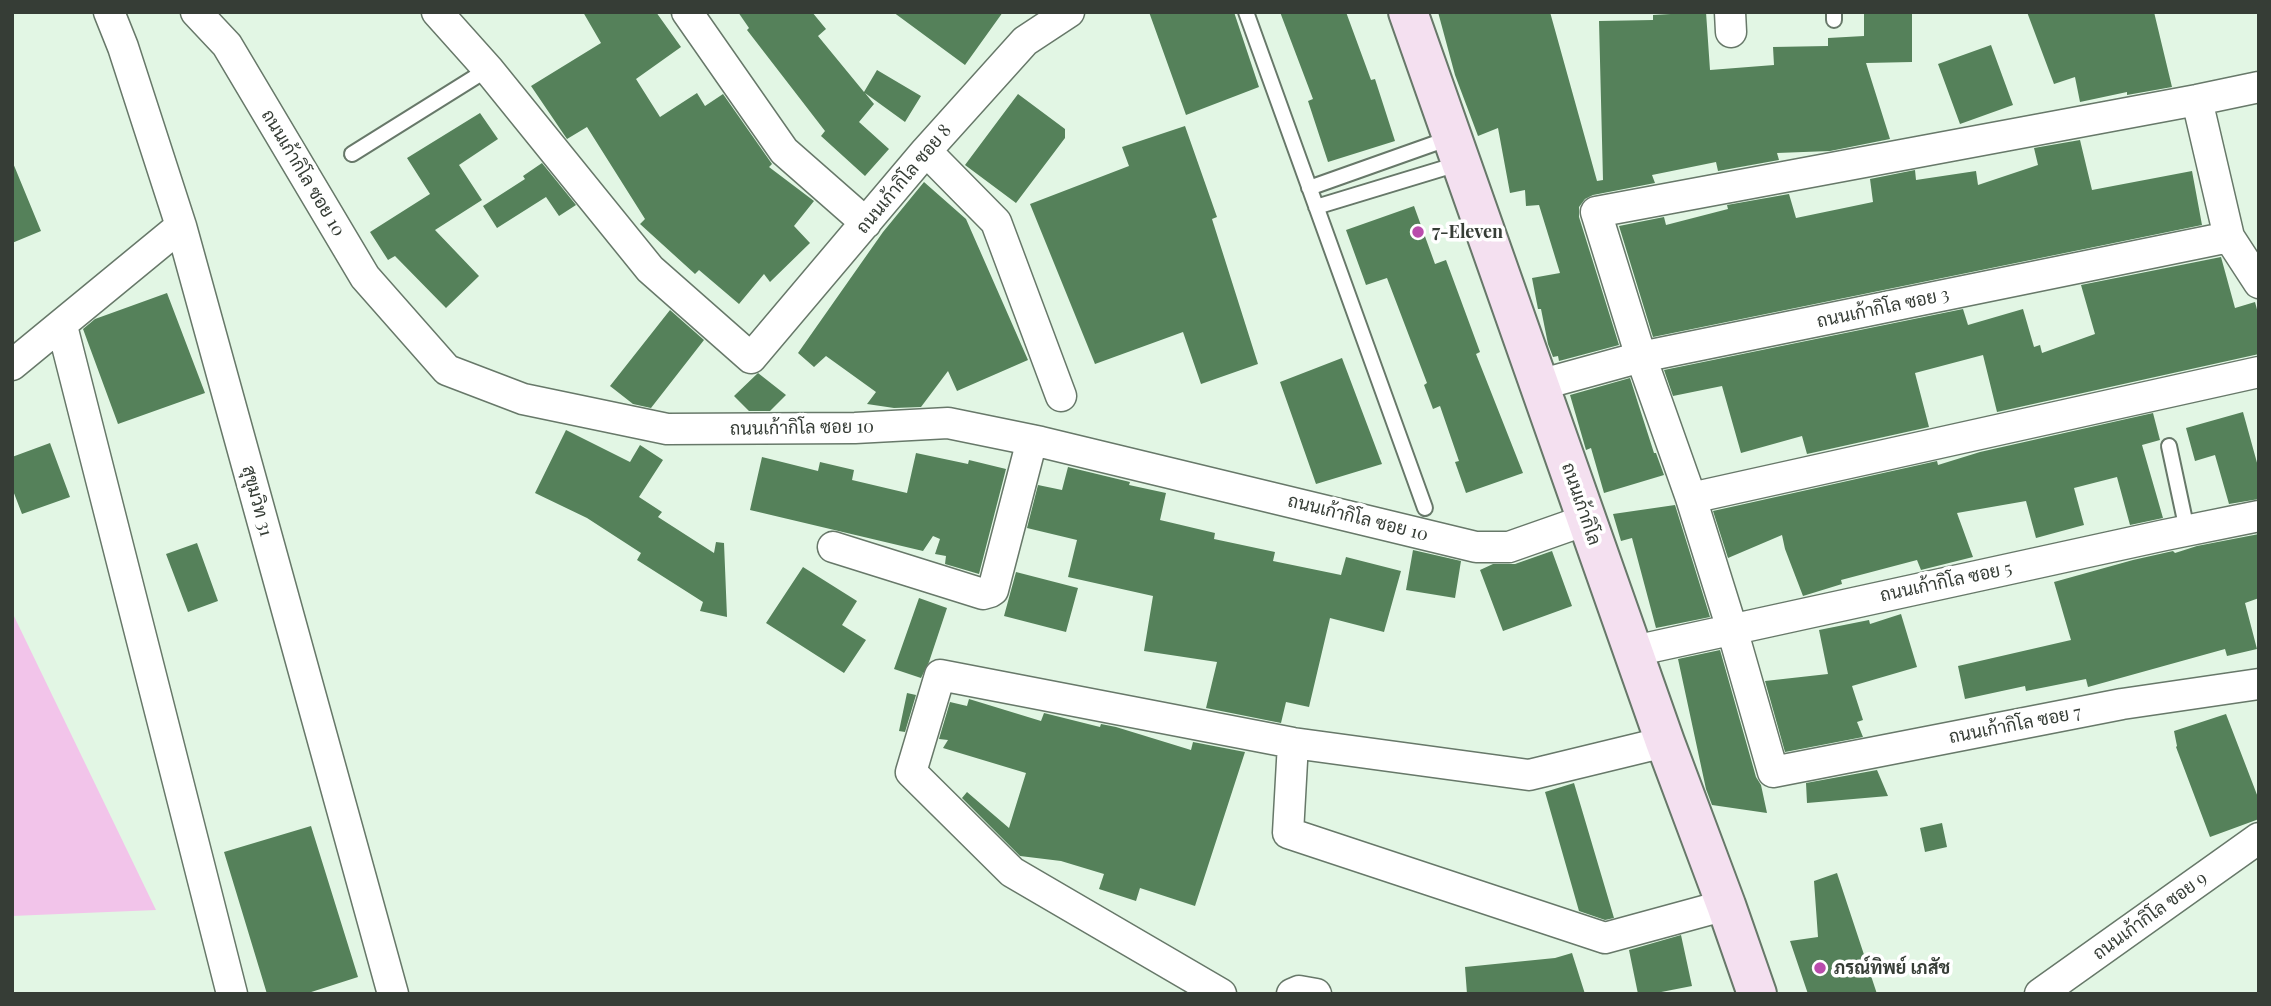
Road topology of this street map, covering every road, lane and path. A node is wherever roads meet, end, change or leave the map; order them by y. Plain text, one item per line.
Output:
1 (109, 12) edge
2 (197, 12) edge
3 (437, 12) edge
4 (687, 12) edge
5 (1069, 12) edge
6 (1246, 12) edge
7 (1408, 12) edge
8 (488, 69) junction
9 (2259, 87) edge
10 (2197, 100) junction
11 (1457, 150) junction
12 (926, 151) junction
13 (352, 154) dead end
14 (1309, 188) junction
15 (1316, 207) junction
16 (866, 223) junction
17 (181, 226) junction
18 (2229, 237) junction
19 (2259, 283) edge
20 (62, 326) junction
21 (1641, 358) junction
22 (12, 365) edge
23 (2259, 372) edge
24 (1539, 386) junction
25 (1061, 396) dead end
26 (1032, 440) junction
27 (2169, 446) dead end
28 (1691, 498) junction
29 (1425, 508) dead end
30 (2259, 516) edge
31 (1586, 520) junction
32 (2187, 530) junction
33 (833, 547) dead end
34 (1732, 629) junction
35 (1634, 651) junction
36 (2259, 684) edge
37 (1665, 742) junction
38 (1293, 744) junction
39 (2259, 838) edge
40 (1726, 905) junction
41 (1749, 992) edge
42 (232, 994) edge
43 (393, 994) edge
44 (1221, 994) edge
45 (1292, 994) edge
46 (1316, 994) edge
47 (2040, 994) edge

1 - 17 street, สุขุมวิท 31
2 - 26 street, ถนนเก้ากิโล ซอย 10
3 - 8 street
4 - 16 street
5 - 12 street, ถนนเก้ากิโล ซอย 8
6 - 14 lane
7 - 11 main road, ถนนเก้ากิโล
8 - 13 lane
8 - 16 street, ถนนเก้ากิโล ซอย 8
9 - 10 street
10 - 18 street
10 - 21 street
11 - 14 lane
11 - 15 lane
11 - 24 main road, ถนนเก้ากิโล
12 - 16 street, ถนนเก้ากิโล ซอย 8
12 - 25 street
14 - 15 lane
15 - 29 lane
17 - 20 street
17 - 43 street, สุขุมวิท 31
18 - 19 street
18 - 21 street, ถนนเก้ากิโล ซอย 3
20 - 22 street
20 - 42 street
21 - 24 street, ถนนเก้ากิโล ซอย 3
21 - 28 street
23 - 28 street
24 - 31 main road, ถนนเก้ากิโล
26 - 31 street, ถนนเก้ากิโล ซอย 10
26 - 33 street
27 - 32 lane
28 - 34 street
30 - 32 street, ถนนเก้ากิโล ซอย 5
31 - 35 main road, ถนนเก้ากิโล
32 - 34 street, ถนนเก้ากิโล ซอย 5
34 - 35 street, ถนนเก้ากิโล ซอย 5
34 - 36 street, ถนนเก้ากิโล ซอย 7
35 - 37 main road, ถนนเก้ากิโล
37 - 38 street
37 - 40 main road, ถนนเก้ากิโล
38 - 40 street
38 - 44 street
39 - 47 street, ถนนเก้ากิโล ซอย 9
40 - 41 main road, ถนนเก้ากิโล
45 - 46 street

